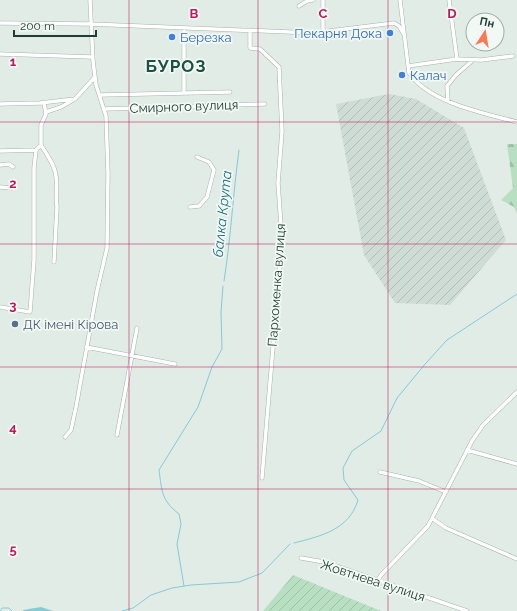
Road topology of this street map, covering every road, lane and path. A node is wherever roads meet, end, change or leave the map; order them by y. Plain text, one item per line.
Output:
1 (90, 0) edge
2 (313, 0) edge
3 (322, 0) edge
4 (400, 0) edge
5 (450, 0) edge
6 (299, 6) dead end
7 (0, 23) edge
8 (90, 24) junction
9 (184, 28) junction
10 (250, 30) junction
11 (323, 32) junction
12 (403, 33) junction
13 (0, 54) edge
14 (513, 56) dead end
15 (92, 57) junction
16 (457, 59) junction
17 (473, 60) junction
18 (408, 66) junction
19 (95, 77) junction
20 (230, 92) dead end
21 (184, 93) junction
22 (100, 95) junction
23 (75, 99) junction
24 (448, 101) junction
25 (44, 103) junction
26 (0, 104) edge
27 (265, 104) dead end
28 (104, 109) junction
29 (46, 112) junction
30 (517, 122) edge
31 (41, 145) junction
32 (36, 150) junction
33 (0, 151) edge
34 (197, 157) dead end
35 (0, 165) edge
36 (13, 167) dead end
37 (0, 187) edge
38 (12, 188) dead end
39 (190, 207) dead end
40 (54, 262) dead end
41 (0, 307) edge
42 (138, 328) dead end
43 (86, 347) junction
44 (132, 356) junction
45 (175, 364) dead end
46 (517, 392) edge
47 (117, 435) dead end
48 (65, 438) dead end
49 (467, 450) junction
50 (517, 464) edge
51 (380, 472) dead end
52 (262, 478) dead end
53 (446, 492) junction
54 (433, 519) junction
55 (301, 558) dead end
56 (517, 559) edge
57 (377, 582) junction
58 (467, 611) edge

1 - 8 street
2 - 6 street
3 - 11 street
4 - 12 street
5 - 16 street
7 - 8 street
8 - 9 street
8 - 15 street
9 - 10 street
9 - 21 street
10 - 11 street
10 - 52 street, Пархоменка вулиця
11 - 12 street
12 - 18 street
13 - 15 street
14 - 17 street
15 - 19 street
16 - 17 street
16 - 18 street
17 - 24 street
18 - 24 street
19 - 22 street
19 - 23 street
20 - 21 street
21 - 22 street
22 - 28 street
23 - 25 street
23 - 29 street
24 - 30 street
25 - 26 street
25 - 29 street
27 - 28 street, Смирного вулиця
28 - 43 street
29 - 31 street
31 - 32 street
31 - 40 street
32 - 33 street
32 - 41 street
34 - 39 street
35 - 36 street
37 - 38 street
42 - 44 street
43 - 44 street
43 - 48 street
44 - 45 street
44 - 47 street
46 - 49 street
49 - 50 street
49 - 53 street
51 - 53 street
53 - 54 street
54 - 56 street
54 - 57 street
55 - 57 street, Жовтнева вулиця
57 - 58 street, Жовтнева вулиця

